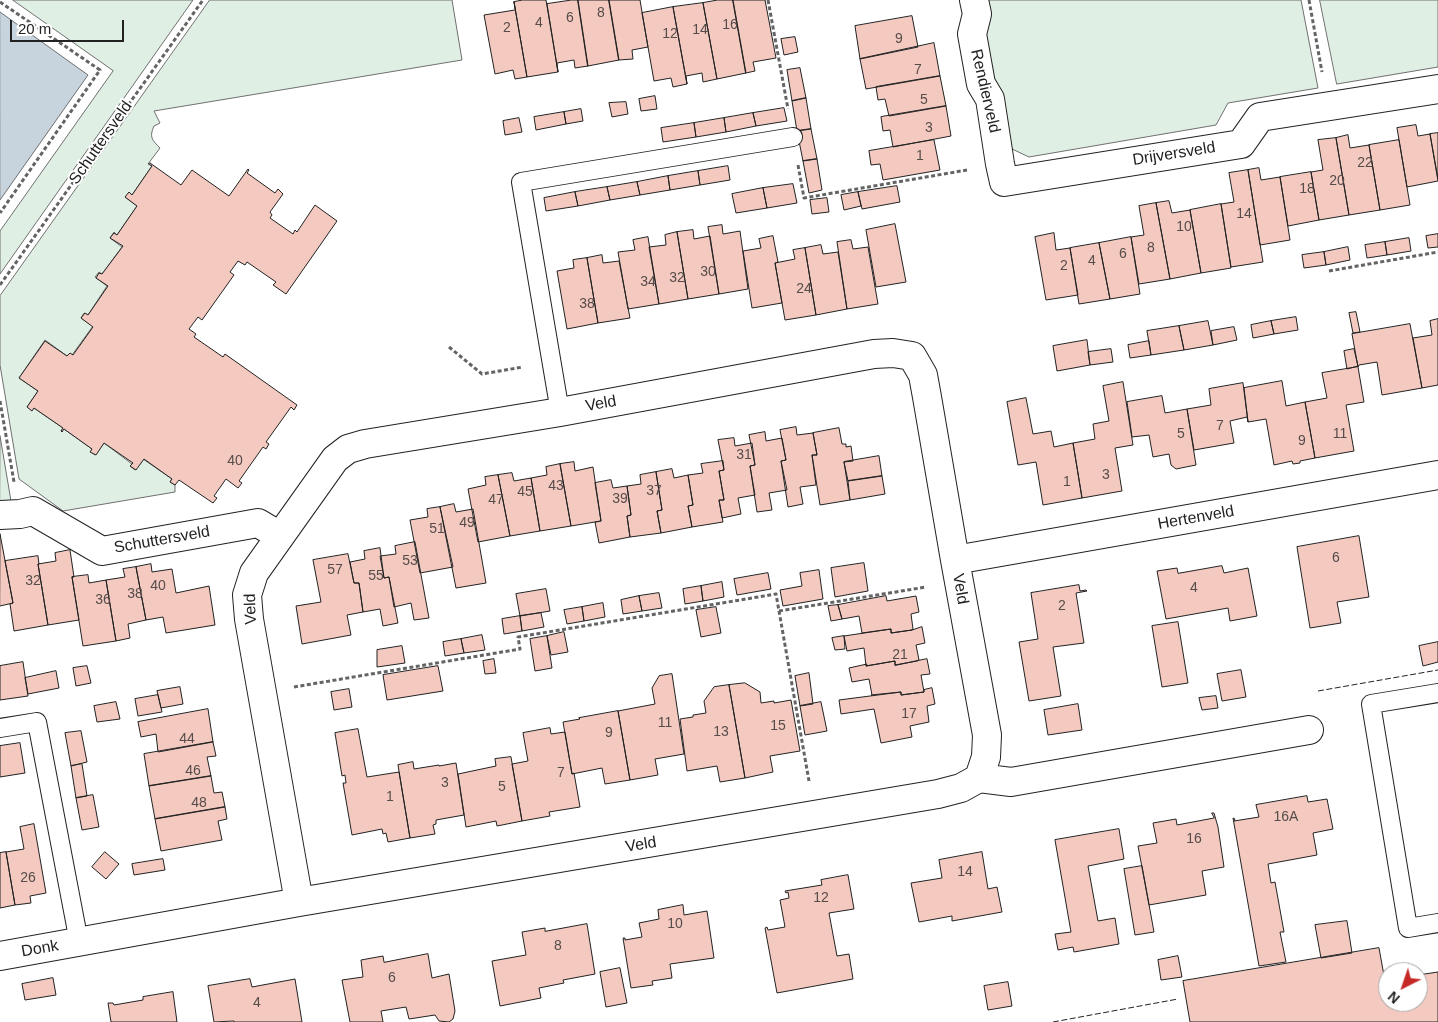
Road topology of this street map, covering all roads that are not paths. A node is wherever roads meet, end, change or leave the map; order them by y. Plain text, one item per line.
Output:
1 (974, 0) edge
2 (1438, 89) edge
3 (793, 137) road end
4 (1002, 173) joint
5 (560, 412) junction
6 (1438, 475) edge
7 (10, 515) edge
8 (280, 536) junction
9 (956, 571) junction
10 (1438, 693) edge
11 (0, 728) edge
12 (1308, 730) dead end
13 (979, 778) junction
14 (299, 902) junction
15 (1438, 923) edge
16 (79, 942) junction
17 (0, 956) edge

1 - 4 street, Rendierveld
2 - 4 street, Drijversveld
3 - 5 lane
5 - 8 street, Veld
5 - 9 street, Veld
6 - 9 street, Hertenveld
7 - 8 street, Schuttersveld
8 - 14 street, Veld
9 - 13 street, Veld
10 - 15 lane
11 - 16 lane
12 - 13 street
13 - 14 street, Veld
14 - 16 street, Veld
16 - 17 street, Donk

